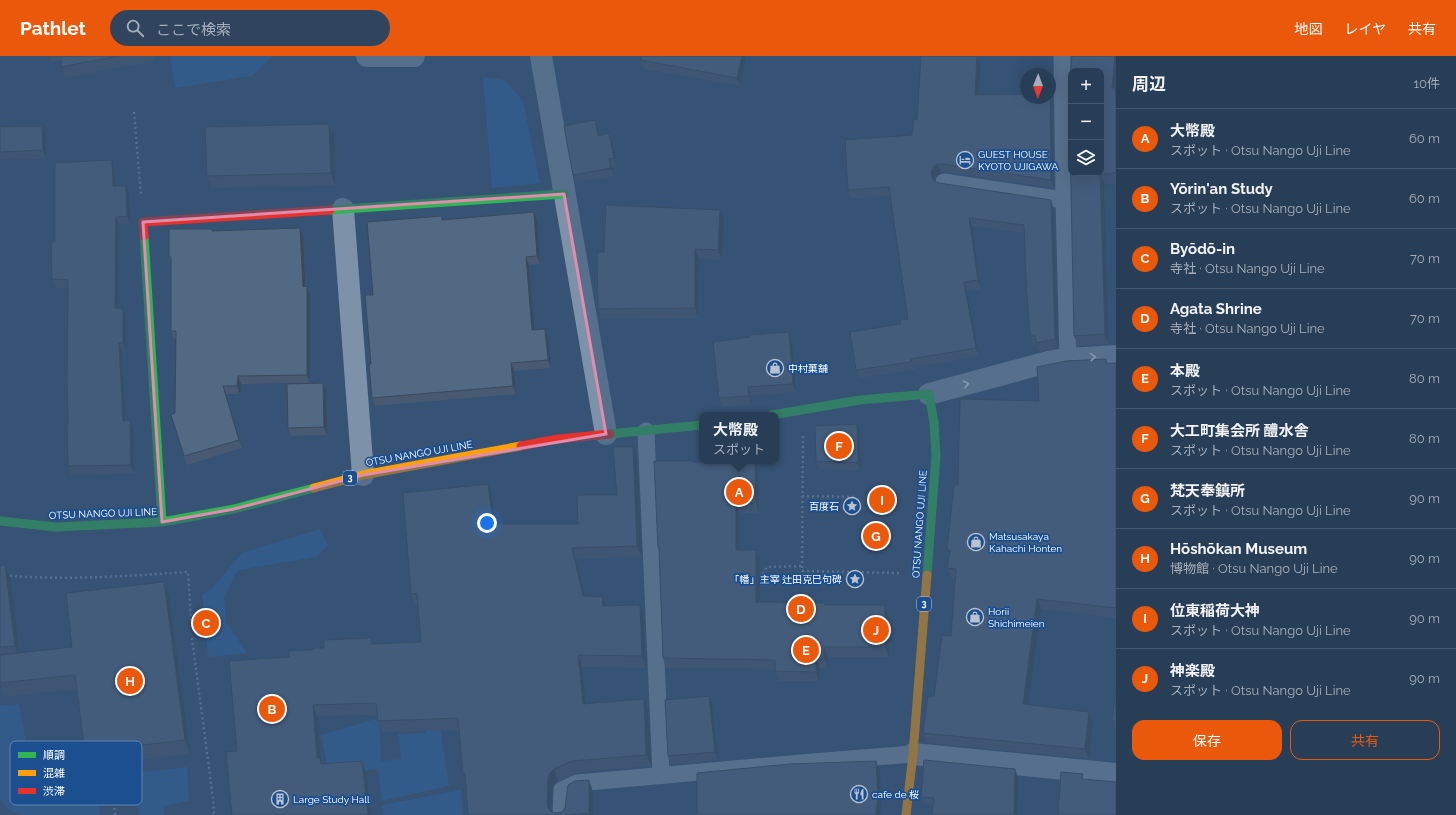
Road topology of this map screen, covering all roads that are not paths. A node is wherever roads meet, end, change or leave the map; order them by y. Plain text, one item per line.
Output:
1 (367, 56) edge
2 (414, 56) edge
3 (541, 56) edge
4 (1062, 56) edge
5 (944, 182) edge
6 (564, 194) junction
7 (1064, 200) junction
8 (343, 209) junction
9 (1116, 356) edge
10 (1068, 359) junction
11 (928, 394) junction
12 (779, 414) edge
13 (699, 425) edge
14 (646, 431) junction
15 (606, 434) junction
16 (363, 475) junction
17 (0, 521) edge
18 (162, 522) junction
19 (913, 754) junction
20 (1116, 774) edge
21 (661, 775) junction
22 (561, 815) edge
23 (906, 815) edge

1 - 2 street
3 - 6 street
4 - 7 lane
5 - 7 lane
6 - 8 main road
6 - 15 street
7 - 10 lane
8 - 16 street
8 - 18 main road
10 -> 9 street
11 -> 10 street
11 - 12 main road
11 - 19 main road, OTSU NANGO UJI LINE / 3
13 - 14 main road, OTSU NANGO UJI LINE / 3
14 - 15 main road, OTSU NANGO UJI LINE / 3
14 - 21 lane
15 - 16 main road, OTSU NANGO UJI LINE / 3
16 - 18 main road, OTSU NANGO UJI LINE / 3
17 - 18 main road, OTSU NANGO UJI LINE / 3
19 - 20 street
19 - 21 lane
19 - 23 main road, OTSU NANGO UJI LINE / 3
21 - 22 lane

